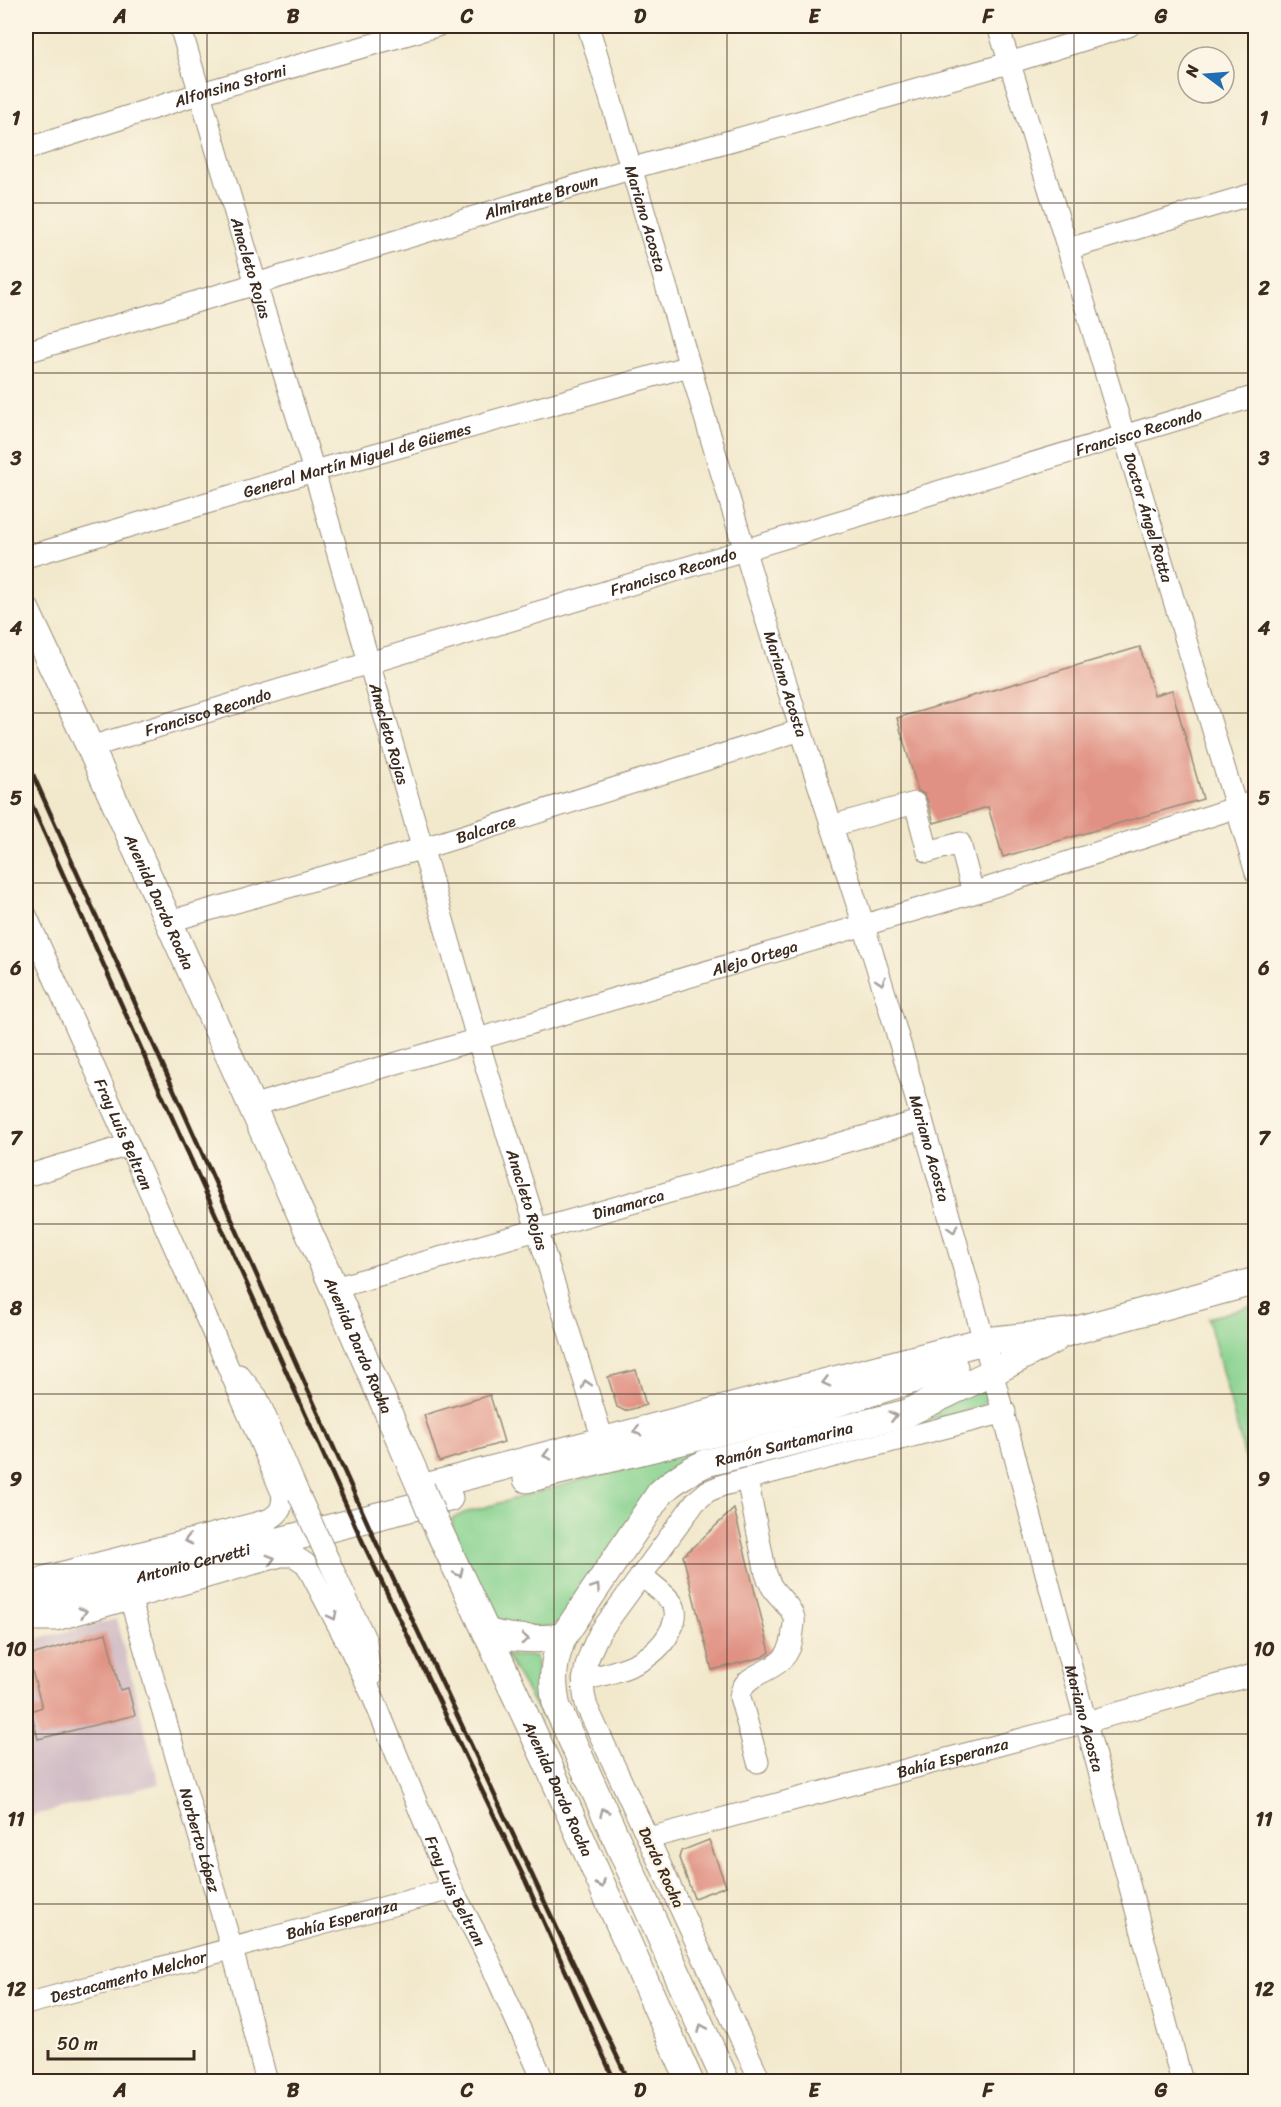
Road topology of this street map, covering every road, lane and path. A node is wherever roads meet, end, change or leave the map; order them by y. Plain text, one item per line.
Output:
1 (180, 26) edge
2 (437, 26) edge
3 (588, 26) edge
4 (998, 26) edge
5 (1129, 26) edge
6 (1009, 63) junction
7 (201, 93) junction
8 (26, 149) edge
9 (633, 168) junction
10 (1256, 193) edge
11 (1068, 249) junction
12 (256, 284) junction
13 (26, 352) edge
14 (689, 366) junction
15 (1256, 396) edge
16 (1125, 436) junction
17 (314, 471) junction
18 (745, 551) junction
19 (26, 557) edge
20 (26, 610) edge
21 (368, 663) junction
22 (801, 730) junction
23 (90, 747) junction
24 (1246, 804) edge
25 (831, 826) junction
26 (424, 848) junction
27 (1256, 873) edge
28 (973, 893) junction
29 (26, 915) edge
30 (167, 922) junction
31 (864, 925) junction
32 (477, 1038) junction
33 (251, 1106) junction
34 (922, 1120) junction
35 (129, 1145) junction
36 (26, 1176) edge
37 (537, 1229) junction
38 (1256, 1281) edge
39 (334, 1288) junction
40 (222, 1353) junction
41 (989, 1356) junction
42 (1005, 1412) junction
43 (603, 1440) junction
44 (747, 1479) junction
45 (421, 1488) junction
46 (282, 1509) joint
47 (360, 1519) joint
48 (306, 1564) joint
49 (642, 1575) junction
50 (26, 1588) edge
51 (130, 1598) junction
52 (26, 1605) edge
53 (26, 1620) edge
54 (487, 1632) junction
55 (563, 1637) junction
56 (590, 1650) joint
57 (1256, 1674) edge
58 (583, 1680) junction
59 (373, 1697) junction
60 (1086, 1722) junction
61 (759, 1762) dead end
62 (649, 1838) junction
63 (452, 1888) junction
64 (232, 1949) junction
65 (26, 2004) edge
66 (267, 2082) edge
67 (544, 2082) edge
68 (690, 2082) edge
69 (726, 2082) edge
70 (761, 2082) edge
71 (1182, 2082) edge

1 - 7 street, Anacleto Rojas
2 - 7 street, Alfonsina Storni
3 - 9 street, Mariano Acosta
4 - 6 street, Doctor Ángel Rotta
5 - 6 street, Almirante Brown
6 - 9 street, Almirante Brown
6 - 11 street, Doctor Ángel Rotta
7 - 8 street, Alfonsina Storni
7 - 12 street, Anacleto Rojas
9 - 12 street, Almirante Brown
9 - 14 street, Mariano Acosta
10 - 11 street
11 - 16 street, Doctor Ángel Rotta
12 - 13 street, Almirante Brown
12 - 17 street, Anacleto Rojas
14 - 17 street, General Martín Miguel de Güemes
14 - 18 street, Mariano Acosta
15 - 16 street, Francisco Recondo
16 - 18 street, Francisco Recondo
16 - 24 street, Doctor Ángel Rotta
17 - 19 street, General Martín Miguel de Güemes
17 - 21 street, Anacleto Rojas
18 - 21 street, Francisco Recondo
18 - 22 street, Mariano Acosta
20 - 23 main road, Avenida Dardo Rocha
21 - 23 street, Francisco Recondo
21 - 26 street, Anacleto Rojas
22 - 25 street, Mariano Acosta
22 - 26 street, Balcarce
23 - 30 main road, Avenida Dardo Rocha
24 - 27 street, Doctor Ángel Rotta
24 - 28 street, Alejo Ortega
25 - 28 street
25 - 31 street, Mariano Acosta
26 - 30 street, Balcarce
26 - 32 street, Anacleto Rojas
28 - 31 street, Alejo Ortega
29 - 35 street, Fray Luis Beltran
30 - 33 main road, Avenida Dardo Rocha
31 - 32 street, Alejo Ortega
31 -> 34 street, Mariano Acosta
32 - 33 street, Alejo Ortega
32 - 37 street, Anacleto Rojas
33 - 39 main road, Avenida Dardo Rocha
34 - 37 street, Dinamarca
34 -> 41 street, Mariano Acosta
35 - 36 street
35 - 40 street, Fray Luis Beltran
37 - 39 street, Dinamarca
43 -> 37 street, Anacleto Rojas
38 - 41 main road, Ramón Santamarina
39 - 45 main road, Avenida Dardo Rocha
40 - 46 street, Fray Luis Beltran
40 - 59 street, Fray Luis Beltran, bridge
41 - 42 street, Mariano Acosta
41 -> 43 main road, Ramón Santamarina
41 - 47 main road, Ramón Santamarina
55 -> 41 main road, Ramón Santamarina
42 - 44 street, Ramón Santamarina
42 - 60 street, Mariano Acosta
43 -> 45 main road, Ramón Santamarina
44 - 49 street, Ramón Santamarina
44 - 61 street
45 -> 54 main road, Avenida Dardo Rocha, bridge
46 -> 50 street, Antonio Cervetti
47 - 52 main road, Antonio Cervetti
51 -> 48 street, Antonio Cervetti
48 -> 59 street, Fray Luis Beltran
49 - 56 street, Ramón Santamarina
49 - 58 street
53 -> 51 street, Antonio Cervetti
51 - 64 street, Norberto López
54 -> 55 main road
54 -> 68 main road, Avenida Dardo Rocha
69 -> 55 main road, Avenida Dardo Rocha
56 - 58 street, Dardo Rocha
57 - 60 street, Bahía Esperanza
58 - 62 street, Dardo Rocha
59 - 63 street, Fray Luis Beltran
60 - 62 street, Bahía Esperanza
60 - 71 street, Mariano Acosta
62 - 70 street, Dardo Rocha
63 - 64 street, Bahía Esperanza
63 - 67 street, Fray Luis Beltran
64 - 65 street, Destacamento Melchor
64 - 66 street, Norberto López

